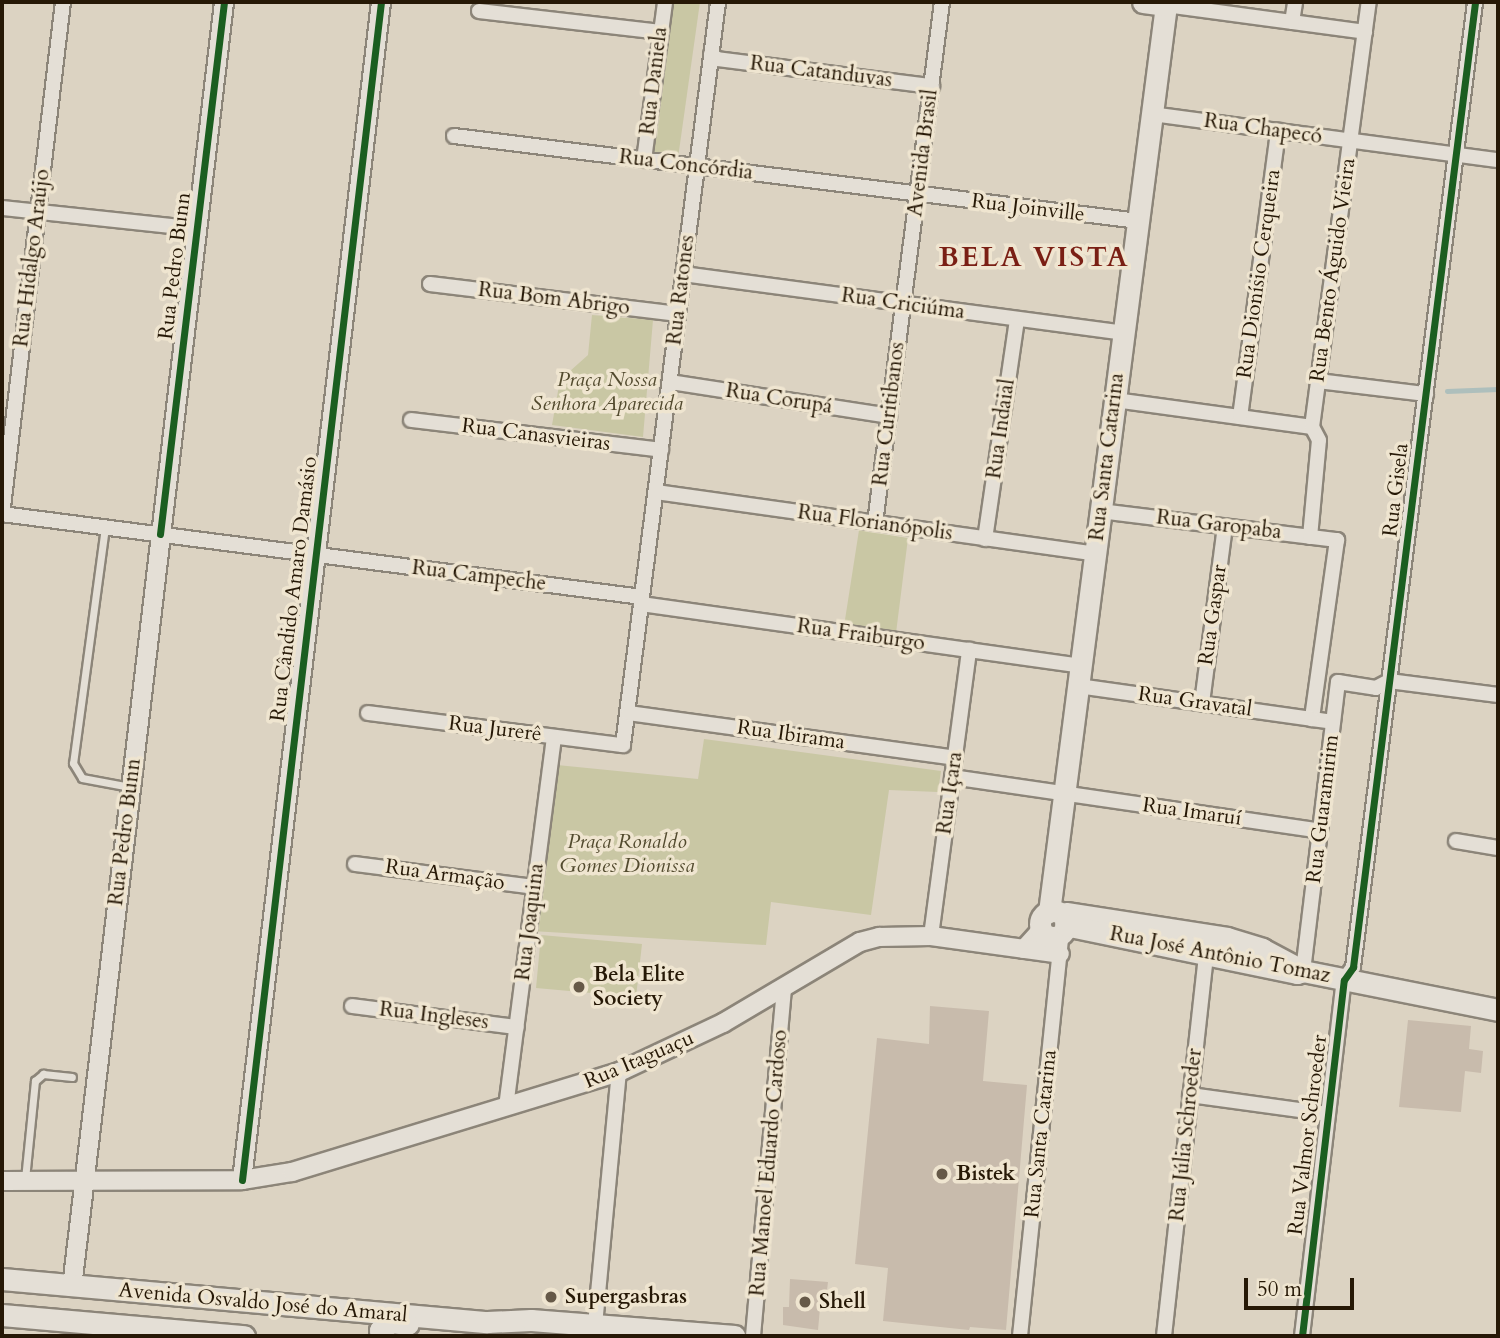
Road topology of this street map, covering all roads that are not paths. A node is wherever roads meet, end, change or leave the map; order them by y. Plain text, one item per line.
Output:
1 (63, 2) edge
2 (224, 2) edge
3 (381, 2) edge
4 (665, 2) edge
5 (718, 2) edge
6 (942, 2) edge
7 (1143, 2) edge
8 (1295, 2) edge
9 (1369, 2) edge
10 (1475, 2) edge
11 (1166, 3) edge
12 (479, 11) dead end
13 (1292, 22) junction
14 (1365, 32) junction
15 (661, 33) junction
16 (712, 54) junction
17 (932, 86) junction
18 (1152, 114) junction
19 (1278, 131) junction
20 (454, 136) dead end
21 (1351, 141) junction
22 (1456, 155) junction
23 (644, 160) junction
24 (1498, 160) edge
25 (697, 166) junction
26 (918, 194) junction
27 (2, 208) edge
28 (38, 212) junction
29 (1138, 221) junction
30 (197, 229) junction
31 (683, 274) junction
32 (430, 284) dead end
33 (903, 304) junction
34 (678, 314) junction
35 (1017, 319) junction
36 (1123, 333) junction
37 (1318, 381) junction
38 (670, 382) junction
39 (1426, 394) junction
40 (1115, 400) junction
41 (889, 416) junction
42 (1240, 417) junction
43 (411, 420) dead end
44 (1312, 427) junction
45 (661, 450) junction
46 (656, 492) junction
47 (1100, 511) junction
48 (2, 514) edge
49 (875, 523) junction
50 (1225, 526) junction
51 (105, 527) junction
52 (160, 534) junction
53 (1310, 537) junction
54 (985, 539) junction
55 (1337, 540) joint
56 (316, 554) junction
57 (1095, 554) junction
58 (642, 601) junction
59 (969, 650) junction
60 (1079, 676) junction
61 (1389, 681) junction
62 (1498, 695) edge
63 (1202, 703) junction
64 (368, 713) dead end
65 (628, 713) junction
66 (1312, 719) junction
67 (1333, 722) junction
68 (554, 737) junction
69 (623, 745) joint
70 (955, 758) junction
71 (952, 777) junction
72 (131, 787) junction
73 (1064, 793) junction
74 (1320, 831) junction
75 (1456, 841) dead end
76 (1498, 848) edge
77 (355, 864) dead end
78 (535, 887) junction
79 (1056, 927) junction
80 (931, 936) junction
81 (1207, 944) junction
82 (1024, 948) junction
83 (1303, 971) junction
84 (1344, 979) junction
85 (784, 989) junction
86 (352, 1006) dead end
87 (1498, 1010) edge
88 (517, 1027) junction
89 (618, 1072) junction
90 (72, 1077) dead end
91 (1191, 1095) junction
92 (506, 1107) junction
93 (1328, 1114) junction
94 (84, 1179) junction
95 (25, 1180) junction
96 (242, 1180) junction
97 (2, 1181) edge
98 (2, 1279) edge
99 (72, 1287) junction
100 (2, 1315) edge
101 (487, 1322) junction
102 (596, 1325) junction
103 (60, 1328) edge
104 (643, 1333) edge
105 (244, 1336) edge
106 (381, 1336) edge
107 (734, 1336) edge
108 (753, 1336) edge
109 (1020, 1336) edge
110 (1164, 1336) edge
111 (1302, 1336) edge

1 - 28 street, Rua Hidalgo Araújo
2 - 30 street, Rua Pedro Bunn
3 - 56 street, Rua Cândido Amaro Damásio
4 - 15 street, Rua Daniela
5 - 16 street, Rua Ratones
6 - 17 street, Avenida Brasil
7 - 11 main road
8 - 13 street
9 - 14 street, Rua Bento Águido Vieira
10 - 22 street, Rua Gisela
11 - 13 street
11 - 18 main road, Rua Santa Catarina
12 - 15 street
13 - 14 street
14 - 21 street, Rua Bento Águido Vieira
15 - 23 street, Rua Daniela
16 - 17 street, Rua Catanduvas
16 - 25 street, Rua Ratones
17 - 26 street, Avenida Brasil
18 - 19 street, Rua Chapecó
18 - 29 main road, Rua Santa Catarina
19 - 21 street, Rua Chapecó
19 - 42 street, Rua Dionísio Cerqueira
20 - 23 street, Rua Concórdia
21 - 22 street, Rua Chapecó
21 - 37 street, Rua Bento Águido Vieira
22 - 24 street, Rua Chapecó
22 - 39 street, Rua Gisela
23 - 25 street, Rua Concórdia
25 - 26 street, Rua Concórdia
25 - 31 street, Rua Ratones
26 - 29 street, Rua Joinville
26 - 33 street, Avenida Brasil
27 - 28 street
28 - 30 street
28 - 48 street, Rua Hidalgo Araújo
29 - 36 main road, Rua Santa Catarina
30 - 52 street, Rua Pedro Bunn
31 - 33 street, Rua Criciúma
31 - 34 street, Rua Ratones
32 - 34 street, Rua Bom Abrigo
33 - 35 street, Rua Criciúma
33 - 41 street, Rua Curitibanos
34 - 38 street, Rua Ratones
35 - 36 street, Rua Criciúma
35 - 54 street, Rua Indaial
36 - 40 main road, Rua Santa Catarina
37 - 39 street
37 - 44 street, Rua Bento Águido Vieira
38 - 41 street, Rua Corupá
38 - 45 street, Rua Ratones
39 - 61 street, Rua Gisela
40 - 42 street
40 - 47 main road, Rua Santa Catarina
41 - 49 street, Rua Curitibanos
42 - 44 street
43 - 45 street, Rua Canasvieiras
44 - 53 street, Rua Bento Águido Vieira
45 - 46 street, Rua Ratones
46 - 49 street, Rua Florianópolis
46 - 58 street, Rua Ratones
47 - 50 street, Rua Garopaba
47 - 57 main road, Rua Santa Catarina
48 - 51 street, Rua Campeche
49 - 54 street, Rua Florianópolis
50 - 53 street, Rua Garopaba
50 - 63 street, Rua Gaspar
51 - 52 street, Rua Campeche
51 - 72 lane
52 - 56 street, Rua Campeche
52 - 72 street, Rua Pedro Bunn
53 - 55 street, Rua Garopaba
54 - 57 street, Rua Florianópolis
55 - 66 street, Rua Guaramirim
56 - 58 street, Rua Campeche
56 - 96 street, Rua Cândido Amaro Damásio
57 - 60 main road, Rua Santa Catarina
58 - 59 street, Rua Fraiburgo
58 - 65 street, Rua Ratones
59 - 60 street, Rua Fraiburgo
59 - 70 street, Rua Içara
60 - 63 street, Rua Gravatal
60 - 73 main road, Rua Santa Catarina
61 - 62 street
61 - 67 street
61 - 84 street, Rua Gisela
63 - 66 street, Rua Gravatal
64 - 68 street, Rua Jurerê
65 - 69 street, Rua Ratones
65 - 70 street, Rua Ibirama
66 - 67 street, Rua Guaramirim
67 - 74 street, Rua Guaramirim
68 - 69 street, Rua Jurerê
68 - 78 street, Rua Joaquina
70 - 71 street, Rua Içara
71 - 73 street, Rua Imaruí
71 - 80 street, Rua Içara
72 - 94 street, Rua Pedro Bunn
73 - 74 street, Rua Imaruí
73 - 79 main road, Rua Santa Catarina
74 - 83 street, Rua Guaramirim
75 - 76 street
77 - 78 street, Rua Armação
78 - 88 street, Rua Joaquina
79 - 81 main road, Rua José Antônio Tomaz
79 - 82 street
79 - 82 street, Rua Itaguaçu
79 - 109 street, Rua Santa Catarina
80 - 82 street, Rua Itaguaçu
80 - 85 street, Rua Itaguaçu
81 - 83 main road, Rua José Antônio Tomaz
81 - 91 street, Rua Júlia Schroeder
83 - 84 main road, Rua José Antônio Tomaz
84 - 87 main road, Rua José Antônio Tomaz
84 - 93 street, Rua Valmor Schroeder
85 - 89 street, Rua Itaguaçu
85 - 108 street, Rua Manoel Eduardo Cardoso
86 - 88 street, Rua Ingleses
88 - 92 street, Rua Joaquina
89 - 92 street, Rua Itaguaçu
89 - 102 street
90 - 95 lane
91 - 93 street
91 - 110 street, Rua Júlia Schroeder
92 - 96 street, Rua Itaguaçu
93 - 111 street, Rua Valmor Schroeder
94 - 95 street, Rua Itaguaçu
94 - 96 street, Rua Itaguaçu
94 - 99 street, Rua Pedro Bunn
95 - 97 street, Rua Itaguaçu
98 - 99 main road, Avenida Osvaldo José do Amaral
99 - 101 main road, Avenida Osvaldo José do Amaral
100 - 103 main road, Avenida Osvaldo José do Amaral
101 - 102 main road, Avenida Osvaldo José do Amaral
101 - 106 main road
102 - 104 main road, Avenida Osvaldo José do Amaral
103 - 105 main road, Avenida Osvaldo José do Amaral
104 - 107 main road, Avenida Osvaldo José do Amaral

